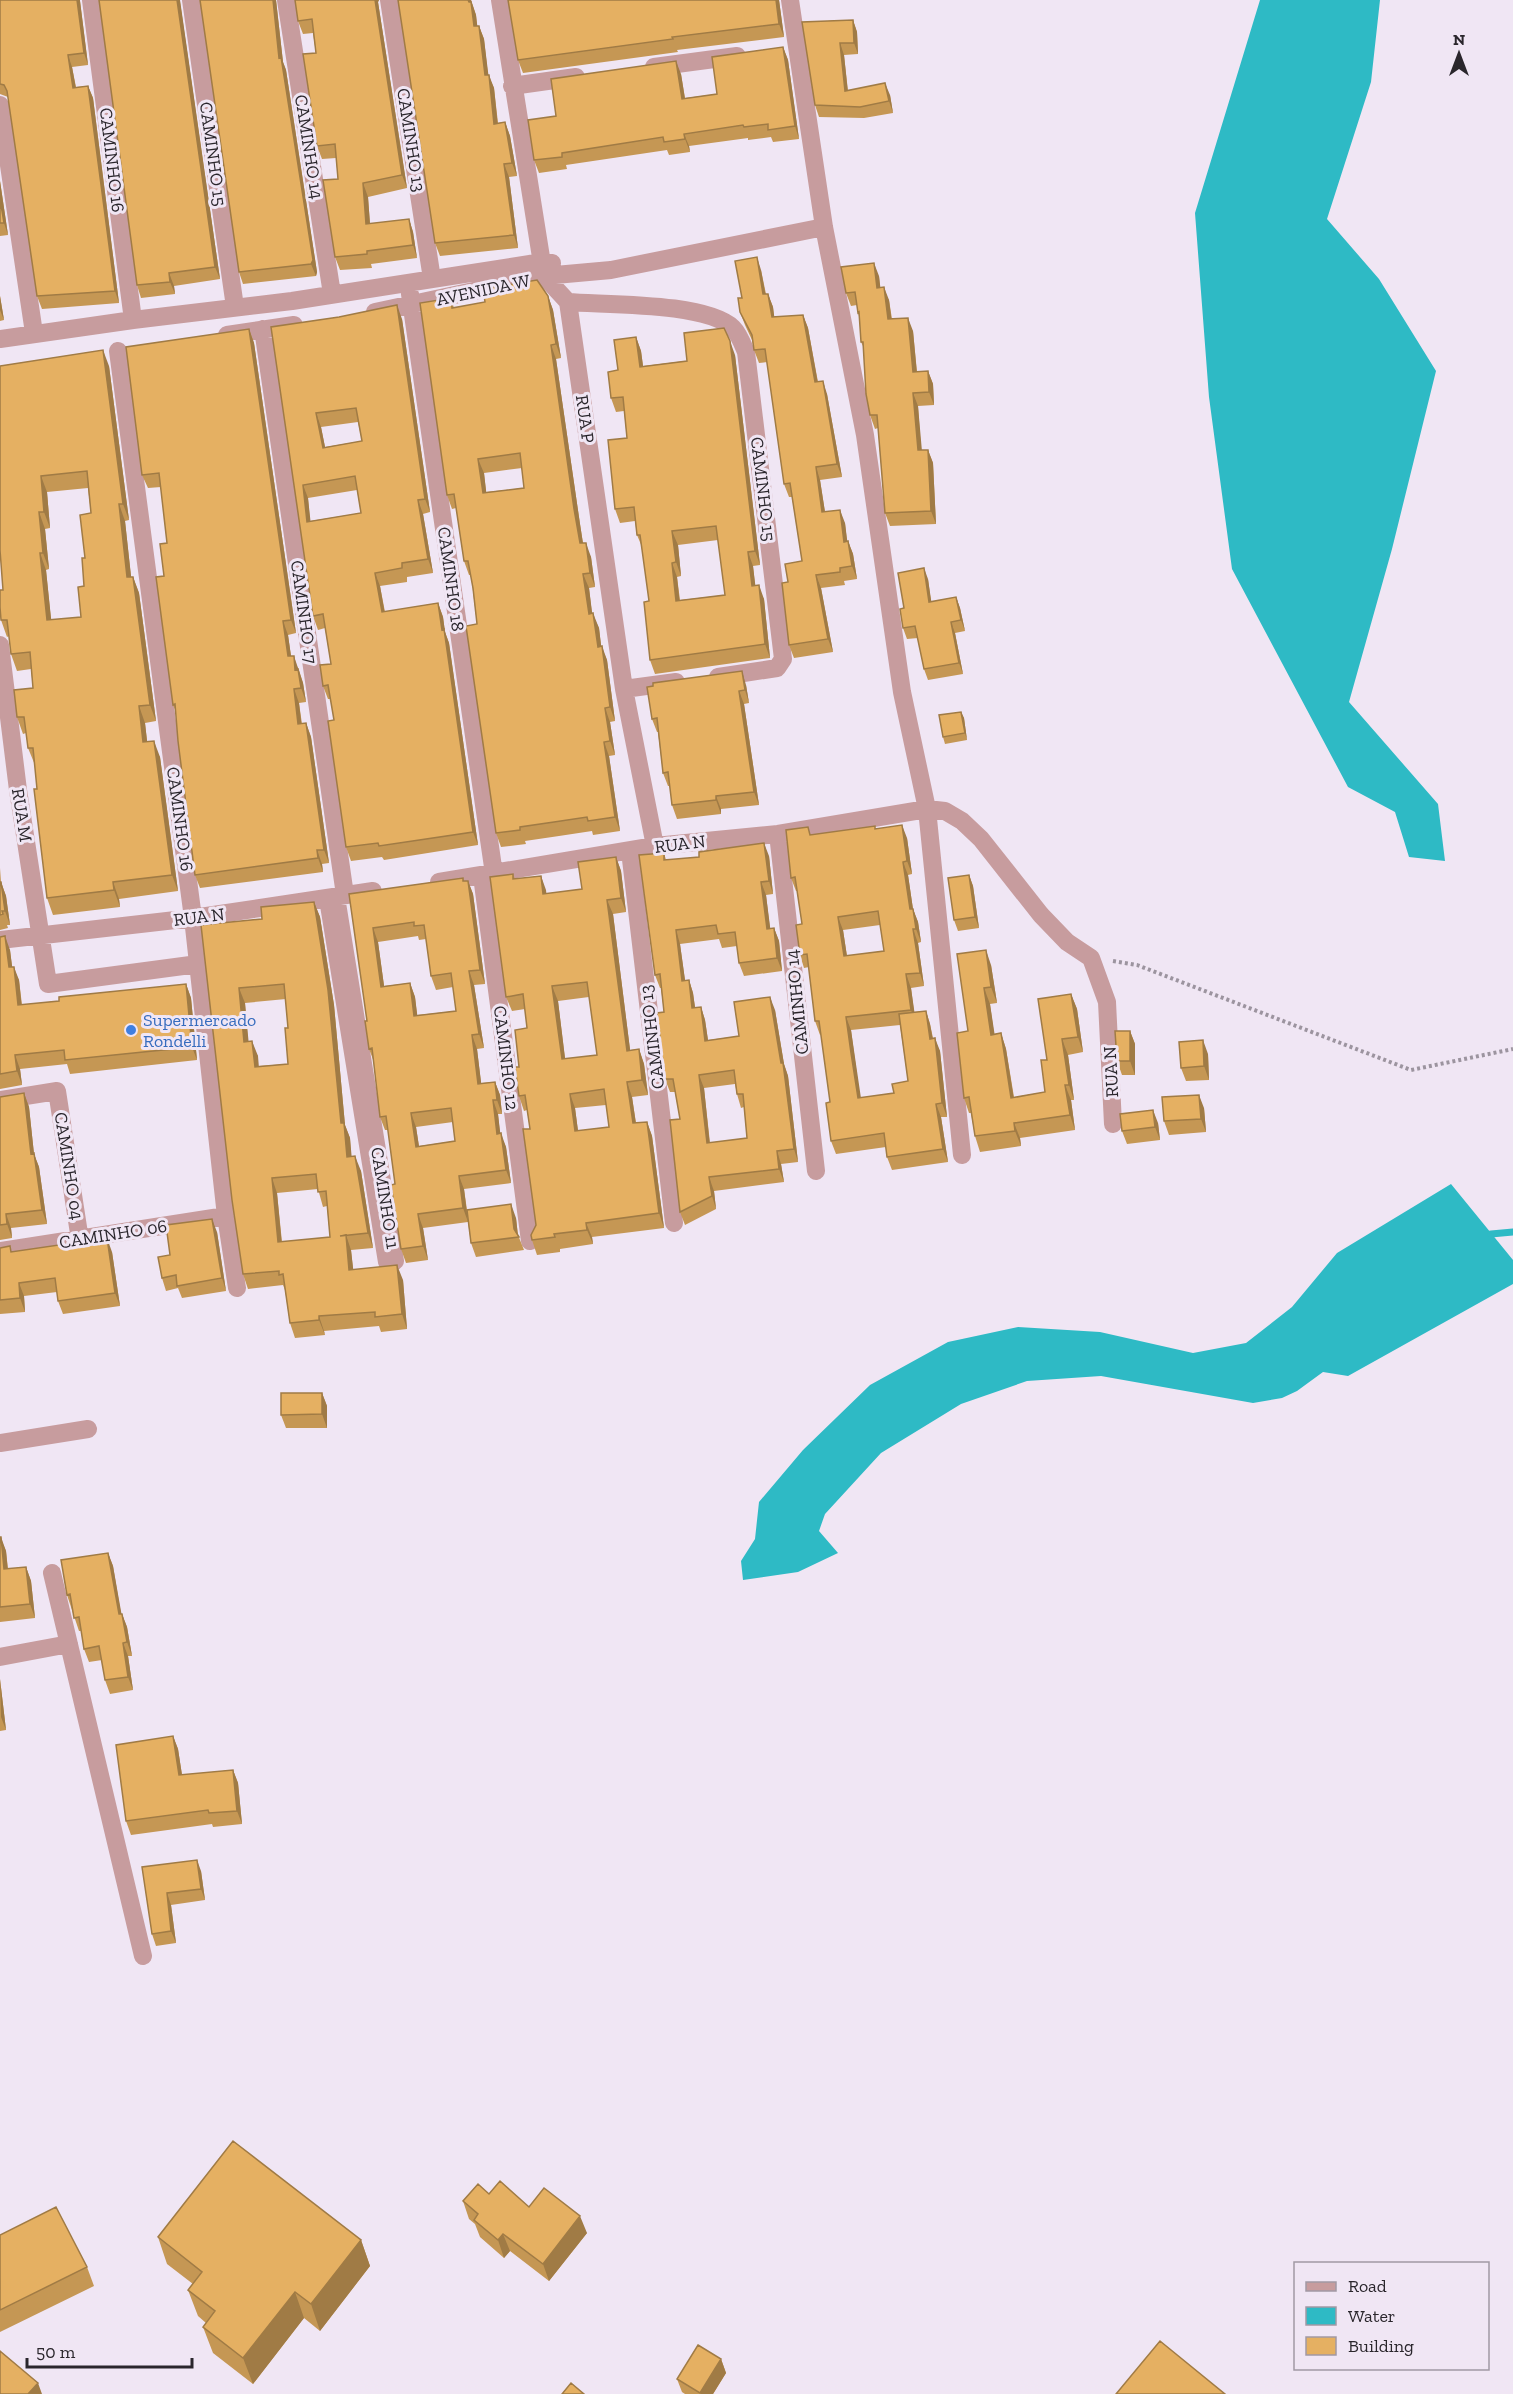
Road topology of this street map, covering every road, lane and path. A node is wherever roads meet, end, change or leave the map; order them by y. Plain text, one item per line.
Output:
1 (91, 0) edge
2 (191, 0) edge
3 (286, 0) edge
4 (389, 0) edge
5 (500, 0) edge
6 (790, 0) edge
7 (749, 54) edge
8 (631, 70) edge
9 (595, 75) edge
10 (513, 86) junction
11 (0, 105) edge
12 (824, 228) junction
13 (543, 269) junction
14 (432, 279) junction
15 (408, 283) junction
16 (332, 294) junction
17 (567, 302) junction
18 (412, 306) junction
19 (235, 308) junction
20 (354, 316) edge
21 (133, 320) junction
22 (308, 324) edge
23 (263, 329) junction
24 (34, 333) junction
25 (207, 338) edge
26 (0, 339) edge
27 (140, 348) edge
28 (117, 351) junction
29 (96, 355) edge
30 (0, 645) edge
31 (624, 688) junction
32 (9, 791) edge
33 (927, 809) junction
34 (778, 834) junction
35 (655, 846) junction
36 (630, 851) junction
37 (488, 875) junction
38 (425, 884) edge
39 (391, 889) edge
40 (341, 896) junction
41 (193, 918) junction
42 (40, 934) junction
43 (0, 940) edge
44 (1091, 958) junction
45 (198, 964) junction
46 (1513, 1049) edge
47 (0, 1100) edge
48 (1113, 1124) dead end
49 (962, 1155) dead end
50 (816, 1171) dead end
51 (226, 1216) junction
52 (674, 1223) dead end
53 (81, 1240) junction
54 (530, 1240) edge
55 (0, 1251) edge
56 (237, 1288) dead end
57 (88, 1429) dead end
58 (0, 1443) edge
59 (52, 1573) dead end
60 (69, 1644) junction
61 (0, 1658) edge
62 (142, 1956) dead end

1 - 21 street, CAMINHO 16
2 - 19 street, CAMINHO 15
3 - 16 street, CAMINHO 14
4 - 14 street, CAMINHO 13
5 - 10 street
6 - 12 street
7 - 8 street
9 - 10 street
10 - 13 street
11 - 24 street
12 - 13 street, AVENIDA W
12 - 33 street
13 - 14 street, AVENIDA W
13 - 17 street
13 - 18 street, AVENIDA W
14 - 15 street, AVENIDA W
15 - 16 street, AVENIDA W
15 - 18 street, CAMINHO 18
16 - 19 street, AVENIDA W
17 - 31 street, RUA P
17 - 31 street, CAMINHO 15
18 - 20 street, AVENIDA W
18 - 37 street, CAMINHO 18
19 - 21 street, AVENIDA W
21 - 24 street, AVENIDA W
22 - 23 street
23 - 25 street
23 - 40 street, CAMINHO 17
24 - 26 street, AVENIDA W
27 - 28 street
28 - 29 street
28 - 41 street, CAMINHO 16
30 - 32 street, RUA M
31 - 35 street, RUA P
32 - 42 street, RUA M
33 - 34 street, RUA N
33 - 44 street, RUA N
33 - 49 street
34 - 35 street, RUA N
34 - 50 street, CAMINHO 14
35 - 36 street, RUA N
36 - 37 street, RUA N
36 - 52 street, CAMINHO 13
37 - 38 street, RUA N
37 - 54 street, CAMINHO 12
39 - 40 street, RUA N
40 - 40 street, CAMINHO 11
40 - 41 street, RUA N
41 - 42 street, RUA N
41 - 45 street, CAMINHO 16
42 - 43 street
42 - 45 street, RUA M
44 - 46 path
44 - 48 street, RUA N
45 - 51 street, CAMINHO 16
47 - 53 street, CAMINHO 04
51 - 53 street, CAMINHO 06
51 - 56 street, CAMINHO 16
53 - 55 street, CAMINHO 06
57 - 58 street
59 - 60 street
60 - 61 street
60 - 62 street

